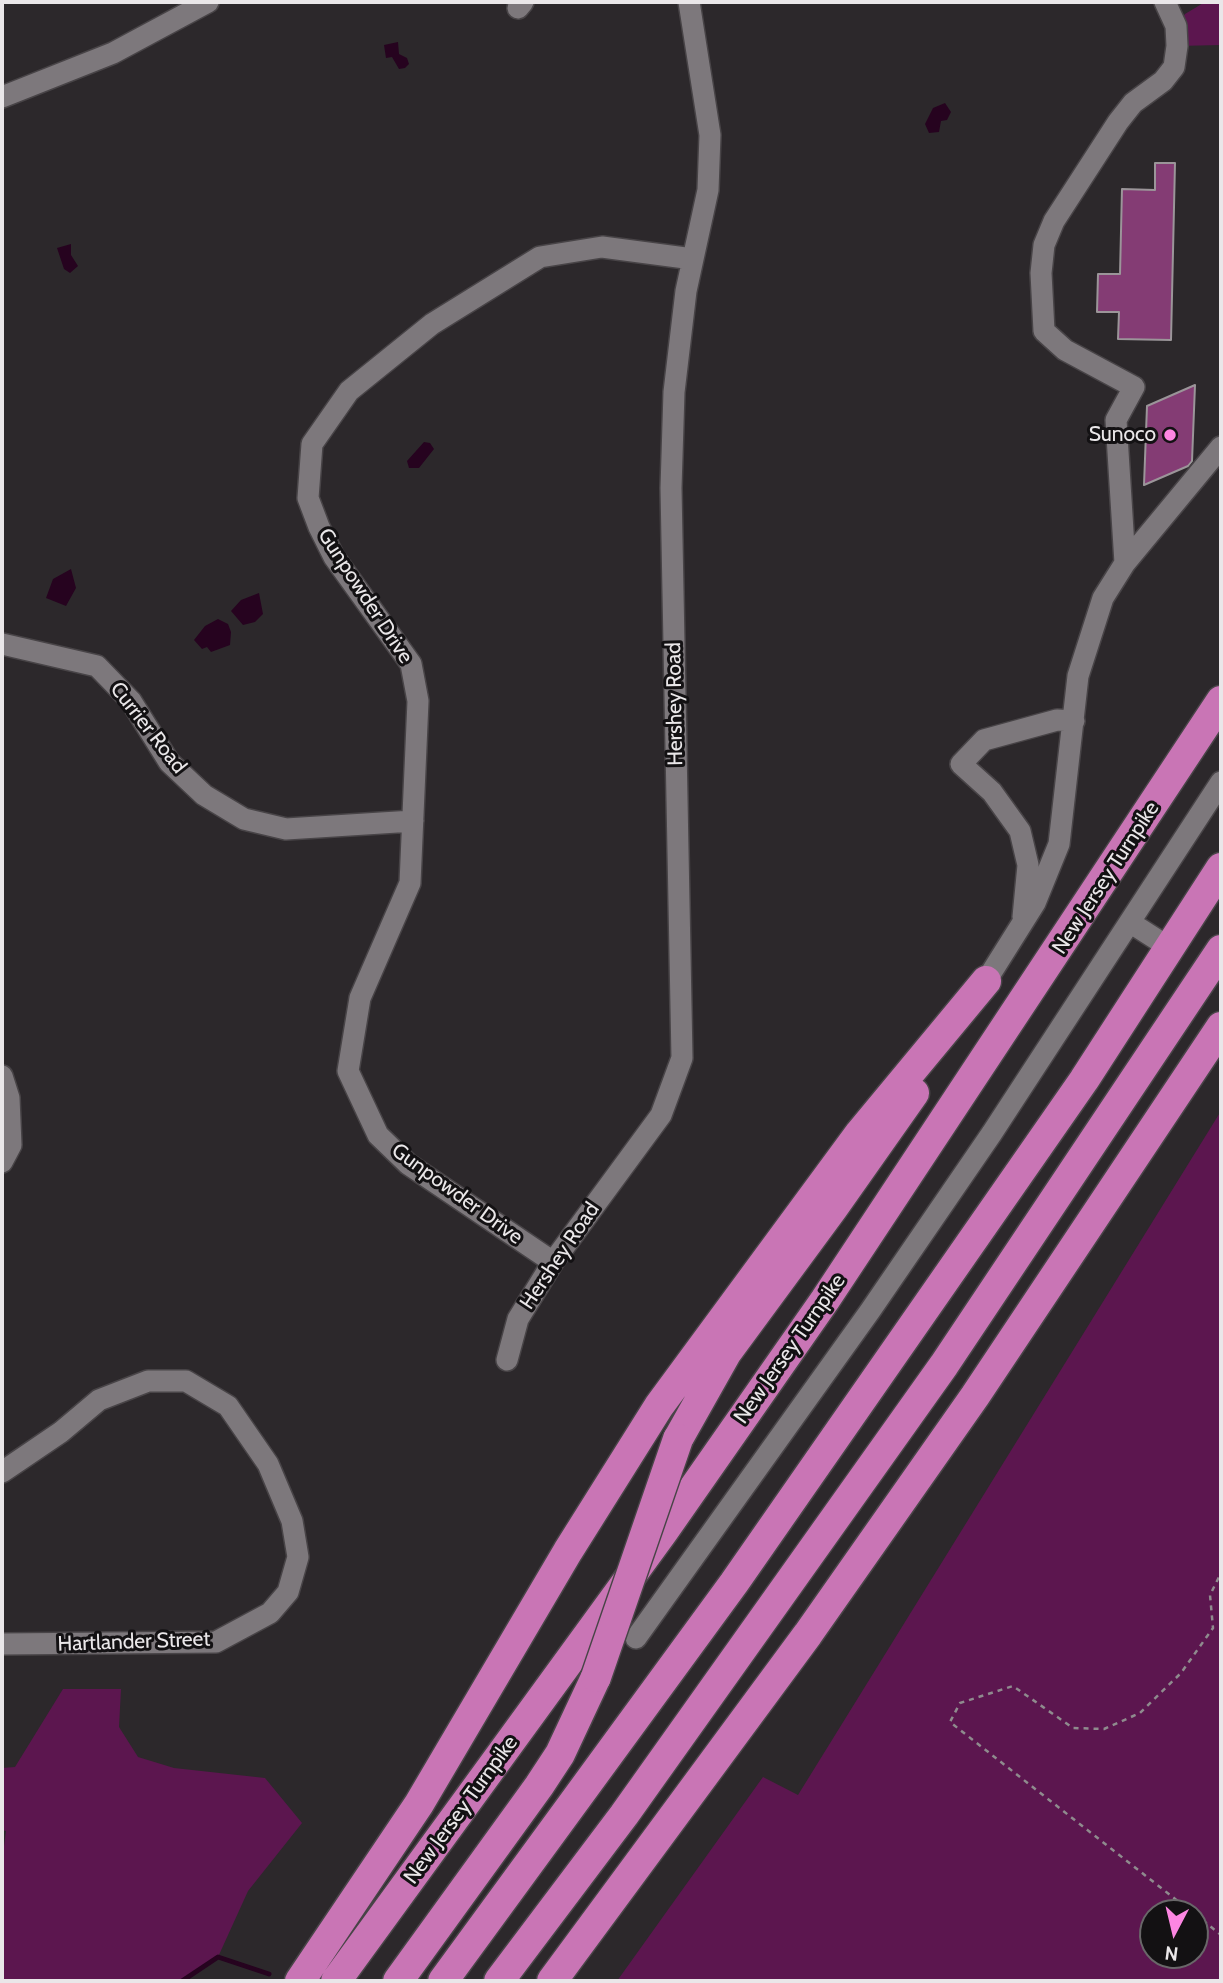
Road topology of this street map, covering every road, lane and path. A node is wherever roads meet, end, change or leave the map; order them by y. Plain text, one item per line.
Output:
1 (208, 2) edge
2 (689, 2) edge
3 (1165, 2) edge
4 (2, 97) edge
5 (693, 259) junction
6 (1221, 447) edge
7 (1125, 563) junction
8 (2, 644) edge
9 (1221, 701) edge
10 (1074, 721) junction
11 (1221, 782) edge
12 (413, 821) junction
13 (1221, 868) edge
14 (1023, 922) junction
15 (1131, 923) junction
16 (1170, 948) junction
17 (1221, 950) edge
18 (986, 981) junction
19 (1221, 1027) edge
20 (2, 1076) edge
21 (2, 1162) edge
22 (553, 1262) junction
23 (507, 1360) dead end
24 (2, 1472) edge
25 (1221, 1573) edge
26 (636, 1638) dead end
27 (2, 1644) edge
28 (1175, 1899) edge
29 (300, 1981) edge
30 (336, 1981) edge
31 (398, 1981) edge
32 (443, 1981) edge
33 (499, 1981) edge
34 (552, 1981) edge

1 - 4 street
2 - 5 street, Hershey Road
3 - 7 street
5 - 12 street, Gunpowder Drive
5 - 22 street, Hershey Road
6 - 7 street
7 - 10 street
8 - 12 street, Currier Road
9 - 30 highway, New Jersey Turnpike
10 - 14 street
10 - 14 street
11 - 15 street
12 - 22 street, Gunpowder Drive
13 - 16 highway
14 - 18 street
15 - 16 street
15 - 26 street
16 - 32 highway
17 - 33 highway
18 - 29 highway
18 - 31 highway, bridge
19 - 34 highway
20 - 21 street
22 - 23 street, Hershey Road
24 - 27 street, Hartlander Street
25 - 28 path

